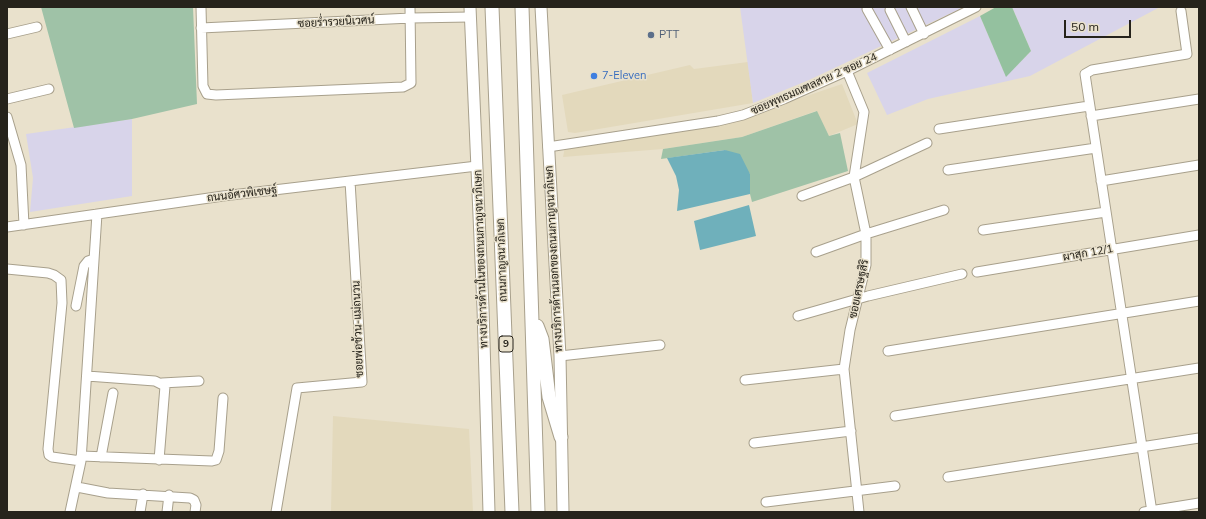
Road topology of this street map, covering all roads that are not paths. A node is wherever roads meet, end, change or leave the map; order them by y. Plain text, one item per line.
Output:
1 (200, 7) edge
2 (410, 7) edge
3 (491, 7) edge
4 (522, 7) edge
5 (541, 7) edge
6 (911, 7) edge
7 (976, 7) edge
8 (867, 9) dead end
9 (890, 10) dead end
10 (1181, 11) dead end
11 (470, 12) edge
12 (411, 18) junction
13 (37, 27) dead end
14 (201, 28) junction
15 (7, 34) edge
16 (924, 34) junction
17 (906, 42) junction
18 (890, 50) junction
19 (848, 70) junction
20 (49, 89) dead end
21 (7, 99) edge
22 (1199, 99) edge
23 (1089, 106) junction
24 (1091, 116) junction
25 (7, 117) edge
26 (939, 129) dead end
27 (927, 143) dead end
28 (548, 147) junction
29 (1096, 148) junction
30 (1199, 165) edge
31 (477, 166) junction
32 (948, 170) dead end
33 (854, 177) junction
34 (350, 181) junction
35 (1101, 181) junction
36 (802, 196) dead end
37 (944, 210) dead end
38 (1106, 212) junction
39 (97, 214) junction
40 (24, 225) junction
41 (7, 227) edge
42 (983, 230) dead end
43 (866, 234) junction
44 (1199, 235) edge
45 (1111, 248) junction
46 (816, 252) dead end
47 (94, 259) junction
48 (7, 269) edge
49 (977, 272) dead end
50 (962, 274) dead end
51 (858, 299) junction
52 (1199, 301) edge
53 (76, 306) dead end
54 (1122, 313) junction
55 (798, 316) dead end
56 (533, 317) junction
57 (660, 345) dead end
58 (888, 351) dead end
59 (560, 356) junction
60 (1199, 368) edge
61 (844, 369) junction
62 (87, 376) junction
63 (1132, 378) junction
64 (745, 380) dead end
65 (199, 381) dead end
66 (162, 383) junction
67 (113, 393) dead end
68 (223, 398) dead end
69 (895, 416) dead end
70 (851, 432) junction
71 (561, 437) junction
72 (1199, 438) edge
73 (754, 443) dead end
74 (1142, 448) junction
75 (101, 457) junction
76 (81, 458) junction
77 (159, 460) junction
78 (948, 477) dead end
79 (895, 486) dead end
80 (76, 487) junction
81 (511, 487) junction
82 (857, 491) junction
83 (142, 494) junction
84 (169, 495) junction
85 (766, 502) dead end
86 (1199, 503) edge
87 (70, 512) edge
88 (140, 512) edge
89 (167, 512) edge
90 (195, 512) edge
91 (276, 512) edge
92 (489, 512) edge
93 (506, 512) edge
94 (512, 512) edge
95 (538, 512) edge
96 (563, 512) edge
97 (859, 512) edge
98 (1150, 512) edge

1 - 14 street
2 - 12 street
3 - 81 highway, ถนนกาญจนาภิเษก / 9
4 - 56 highway
5 - 28 main road, ทางบริการด้านนอกของถนนกาญจนาภิเษก
6 - 16 street
7 - 16 street, ซอยพุทธมณฑลสาย 2 ซอย 24
8 - 18 street
9 - 17 street
10 - 23 street
11 - 12 street, ซอยร่ำรวยนิเวศน์
11 - 31 main road, ทางบริการด้านในของถนนกาญจนาภิเษก
12 - 14 street, ซอยร่ำรวยนิเวศน์
12 - 14 street
13 - 15 street
16 - 17 street, ซอยพุทธมณฑลสาย 2 ซอย 24
17 - 18 street, ซอยพุทธมณฑลสาย 2 ซอย 24
18 - 19 street, ซอยพุทธมณฑลสาย 2 ซอย 24
19 - 28 street, ซอยพุทธมณฑลสาย 2 ซอย 24
19 - 33 street, ซอยเศรษฐสิริ
20 - 21 street
22 - 24 street
23 - 24 street
23 - 26 street
24 - 29 street
25 - 40 street
27 - 33 street
28 - 59 main road, ทางบริการด้านนอกของถนนกาญจนาภิเษก
29 - 32 street
29 - 35 street
30 - 35 street
31 - 34 street, ถนนอัศวพิเชษฐ์
31 - 92 main road, ทางบริการด้านในของถนนกาญจนาภิเษก
33 - 36 street
33 - 43 street, ซอยเศรษฐสิริ
34 - 39 street, ถนนอัศวพิเชษฐ์
34 - 91 street, ซอยพ่อช้วน-แม่ถนวน
35 - 38 street
37 - 43 street
38 - 42 street
38 - 45 street
39 - 40 street, ถนนอัศวพิเชษฐ์
39 - 47 street
40 - 41 street, ถนนอัศวพิเชษฐ์
43 - 46 street
43 - 51 street, ซอยเศรษฐสิริ
44 - 45 street, ผาสุก 12/1
45 - 49 street, ผาสุก 12/1
45 - 54 street
47 - 53 street
47 - 62 street
48 - 76 street
50 - 51 street
51 - 55 street
51 - 61 street, ซอยเศรษฐสิริ
52 - 54 street
54 - 58 street
54 - 63 street
56 - 71 highway
56 - 95 highway
57 - 59 street
59 - 71 main road, ทางบริการด้านนอกของถนนกาญจนาภิเษก
60 - 63 street
61 - 64 street
61 - 70 street, ซอยเศรษฐสิริ
62 - 66 street
62 - 76 street
63 - 69 street
63 - 74 street
65 - 66 street
66 - 77 street
67 - 75 street
68 - 77 street
70 - 73 street
70 - 82 street, ซอยเศรษฐสิริ
71 - 96 main road, ทางบริการด้านนอกของถนนกาญจนาภิเษก
72 - 74 street
74 - 78 street
74 - 98 street
75 - 76 street
75 - 77 street
76 - 80 street
79 - 82 street
80 - 83 street
80 - 87 street
81 - 93 highway
81 - 94 highway, ถนนกาญจนาภิเษก / 9
82 - 85 street
82 - 97 street, ซอยเศรษฐสิริ
83 - 84 street
83 - 88 street
84 - 89 street
84 - 90 street
86 - 98 street

